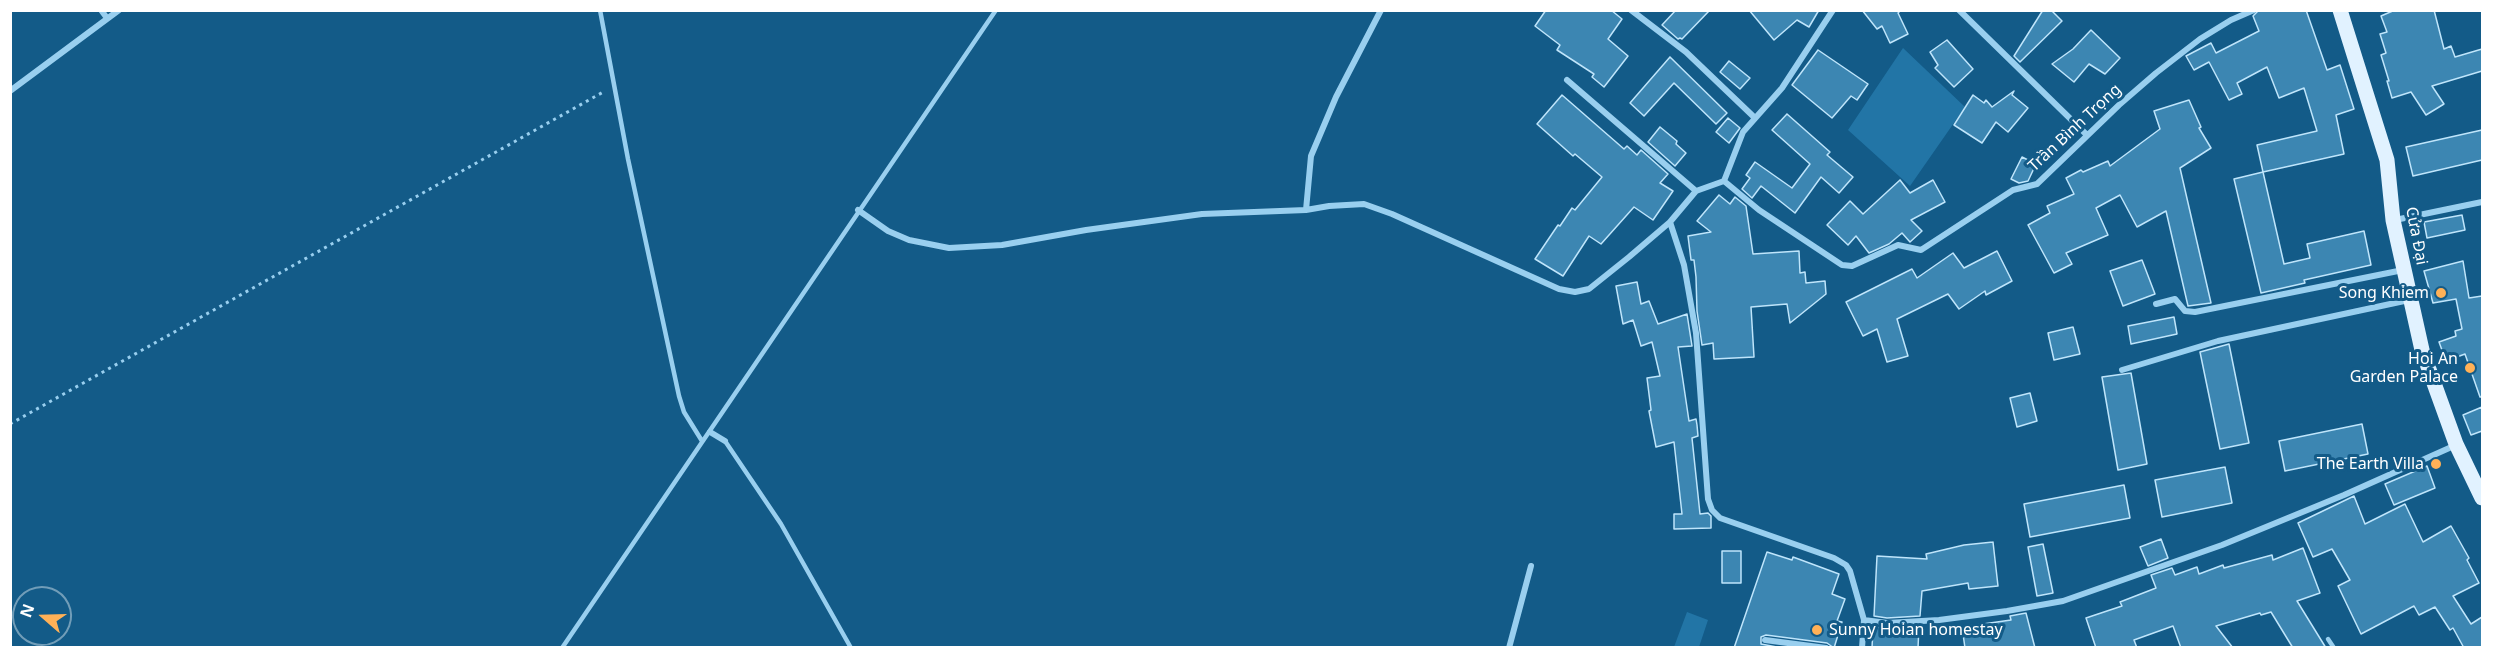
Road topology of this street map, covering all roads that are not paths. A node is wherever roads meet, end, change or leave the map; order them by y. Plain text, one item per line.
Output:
1 (101, 10) edge
2 (119, 10) edge
3 (600, 10) edge
4 (996, 10) edge
5 (1381, 10) edge
6 (1631, 10) edge
7 (1833, 10) edge
8 (1959, 10) edge
9 (2254, 10) edge
10 (2340, 10) edge
11 (107, 18) junction
12 (1568, 80) dead end
13 (10, 91) edge
14 (1755, 118) junction
15 (2087, 135) junction
16 (1724, 181) junction
17 (1696, 191) junction
18 (2482, 202) edge
19 (858, 210) junction
20 (1306, 210) junction
21 (2392, 220) junction
22 (1670, 222) junction
23 (2404, 270) junction
24 (2411, 300) junction
25 (2156, 304) dead end
26 (2122, 370) dead end
27 (710, 432) junction
28 (702, 441) junction
29 (725, 441) joint
30 (2456, 444) junction
31 (2482, 498) edge
32 (1531, 566) dead end
33 (1864, 620) junction
34 (2328, 639) dead end
35 (1765, 640) dead end
36 (562, 648) edge
37 (851, 648) edge
38 (1509, 648) edge
39 (1826, 648) edge
40 (1862, 648) edge
41 (2334, 648) edge

1 - 11 street
2 - 11 street
3 - 28 lane
4 - 19 lane
5 - 20 street
6 - 14 street
7 - 14 street
8 - 15 street
9 - 15 street, Trần Bình Trọng
10 - 21 main road, Cửa Đại
11 - 13 street
12 - 17 street
14 - 16 street
15 - 16 street, Trần Bình Trọng
16 - 17 street
17 - 22 street
18 - 21 street
19 - 20 street
19 - 27 lane
20 - 22 street
21 - 23 main road, Cửa Đại
22 - 33 street
23 - 24 main road, Cửa Đại
23 - 25 street
24 - 26 street
24 - 30 main road, Cửa Đại
27 - 28 lane
27 - 29 street
28 - 36 lane
29 - 37 lane
30 - 31 main road, Cửa Đại
30 - 33 street
32 - 38 street
33 - 40 street
34 - 41 lane
35 - 39 street

